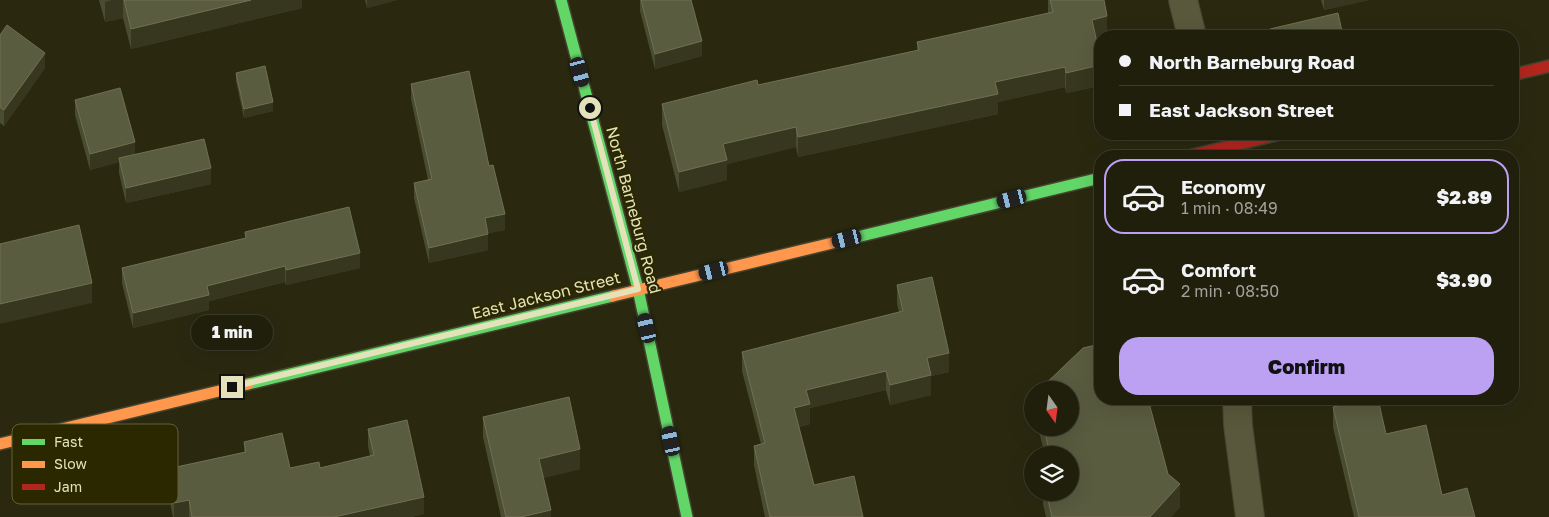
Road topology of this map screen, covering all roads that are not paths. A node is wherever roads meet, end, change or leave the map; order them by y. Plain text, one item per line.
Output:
1 (561, 0) edge
2 (1183, 0) edge
3 (1190, 30) edge
4 (1549, 66) edge
5 (1519, 74) edge
6 (1250, 140) edge
7 (1219, 146) edge
8 (1207, 150) edge
9 (1094, 179) edge
10 (638, 289) junction
11 (1237, 405) edge
12 (82, 424) edge
13 (688, 517) edge
14 (1250, 517) edge

1 - 10 street, North Barneburg Road
2 - 3 street
4 - 5 street
6 - 7 street
7 - 8 street
9 - 10 street, East Jackson Street
10 - 12 street, East Jackson Street
10 - 13 street, North Barneburg Road
11 - 14 street

